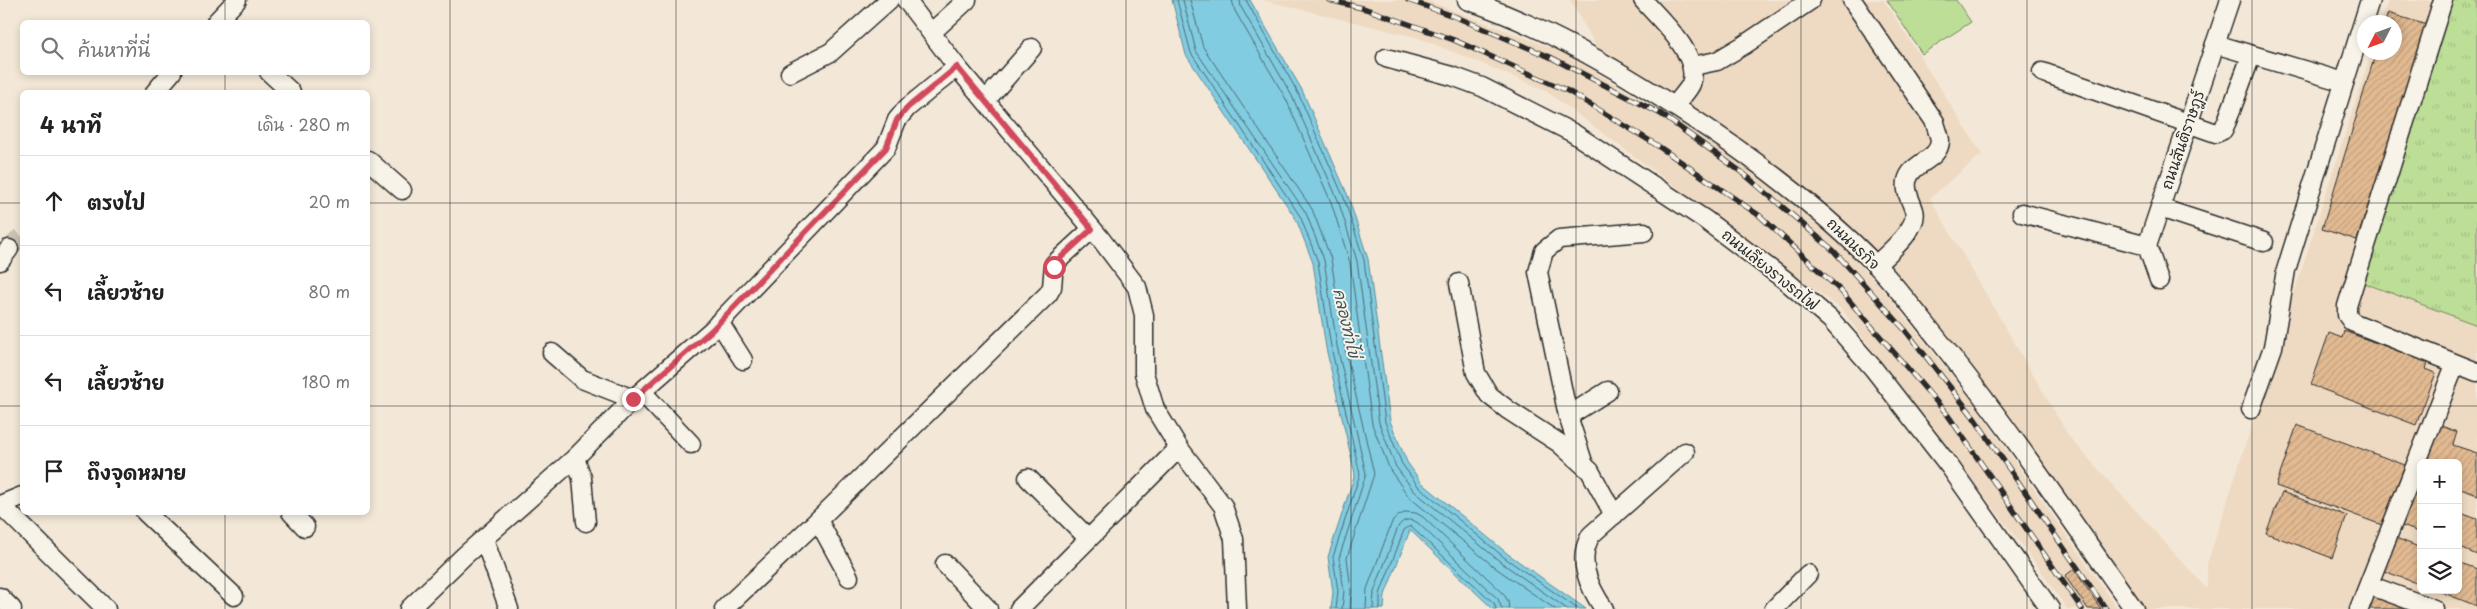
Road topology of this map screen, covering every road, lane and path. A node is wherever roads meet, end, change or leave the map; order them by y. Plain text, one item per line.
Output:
1 (237, 0) edge
2 (889, 0) edge
3 (906, 0) edge
4 (967, 0) edge
5 (1467, 0) edge
6 (1643, 0) edge
7 (1811, 0) edge
8 (1852, 0) edge
9 (2230, 0) edge
10 (2370, 0) edge
11 (2443, 0) edge
12 (218, 20) edge
13 (932, 32) junction
14 (2215, 44) junction
15 (1032, 48) dead end
16 (2251, 56) junction
17 (1386, 58) dead end
18 (1693, 66) junction
19 (957, 67) junction
20 (2042, 72) dead end
21 (790, 73) dead end
22 (169, 75) edge
23 (272, 75) edge
24 (2344, 82) junction
25 (157, 90) edge
26 (289, 90) edge
27 (986, 100) junction
28 (1675, 106) junction
29 (2189, 123) junction
30 (370, 162) edge
31 (402, 190) dead end
32 (2160, 208) junction
33 (2022, 213) dead end
34 (1092, 229) junction
35 (1644, 232) dead end
36 (2264, 242) dead end
37 (2147, 246) junction
38 (1876, 265) junction
39 (2159, 280) dead end
40 (1459, 283) dead end
41 (719, 322) junction
42 (552, 353) dead end
43 (743, 360) dead end
44 (2455, 365) junction
45 (2477, 372) edge
46 (1608, 391) dead end
47 (637, 396) junction
48 (2251, 409) dead end
49 (1568, 416) junction
50 (691, 444) dead end
51 (1179, 448) junction
52 (1685, 452) dead end
53 (575, 458) junction
54 (1584, 465) junction
55 (1028, 478) dead end
56 (20, 497) edge
57 (0, 505) edge
58 (148, 515) edge
59 (294, 515) edge
60 (1614, 515) junction
61 (818, 520) junction
62 (586, 522) dead end
63 (305, 527) dead end
64 (1088, 538) junction
65 (484, 539) junction
66 (944, 564) dead end
67 (1808, 574) dead end
68 (849, 577) dead end
69 (2369, 585) junction
70 (234, 596) dead end
71 (0, 597) edge
72 (12, 609) edge
73 (106, 609) edge
74 (409, 609) edge
75 (509, 609) edge
76 (724, 609) edge
77 (988, 609) edge
78 (1019, 609) edge
79 (1238, 609) edge
80 (1604, 609) edge
81 (1774, 609) edge
82 (2050, 609) edge
83 (2134, 609) edge
84 (2359, 609) edge
85 (2434, 609) edge

1 - 12 street
2 - 21 street
3 - 13 street
4 - 13 street
5 - 28 street, ถนนนรกิจ
6 - 18 street
7 - 18 street
8 - 38 street
9 - 14 street, ถนนสันติราษฎร์
10 - 24 street
11 - 44 street
13 - 19 street
14 - 16 street
14 - 29 street, ถนนสันติราษฎร์
15 - 27 street
16 - 24 street
16 - 29 street
17 - 82 street, ถนนเลียงรางรถไฟ
18 - 28 street
19 - 27 street
19 - 41 street
20 - 29 street
22 - 25 street
23 - 26 street
24 - 48 street
27 - 34 street
28 - 38 street, ถนนนรกิจ
29 - 32 street, ถนนสันติราษฎร์
30 - 31 street
32 - 36 street
32 - 37 street, ถนนสันติราษฎร์
33 - 37 street
34 - 51 street
34 - 61 street
35 - 49 street
37 - 39 street
38 - 83 street, ถนนนรกิจ
40 - 54 street
41 - 43 street
41 - 47 street
42 - 47 street
44 - 45 street
44 - 69 street
46 - 49 street
47 - 50 street
47 - 53 street
49 - 54 street
51 - 64 street
51 - 79 street
52 - 60 street
53 - 62 street
53 - 65 street
54 - 60 street
55 - 64 street
56 - 57 street
57 - 73 street
58 - 70 street
59 - 63 street
60 - 80 street
61 - 68 street
61 - 76 street
64 - 78 street
65 - 74 street
65 - 75 street
66 - 77 street
67 - 81 street
69 - 84 street
69 - 85 street
71 - 72 street

